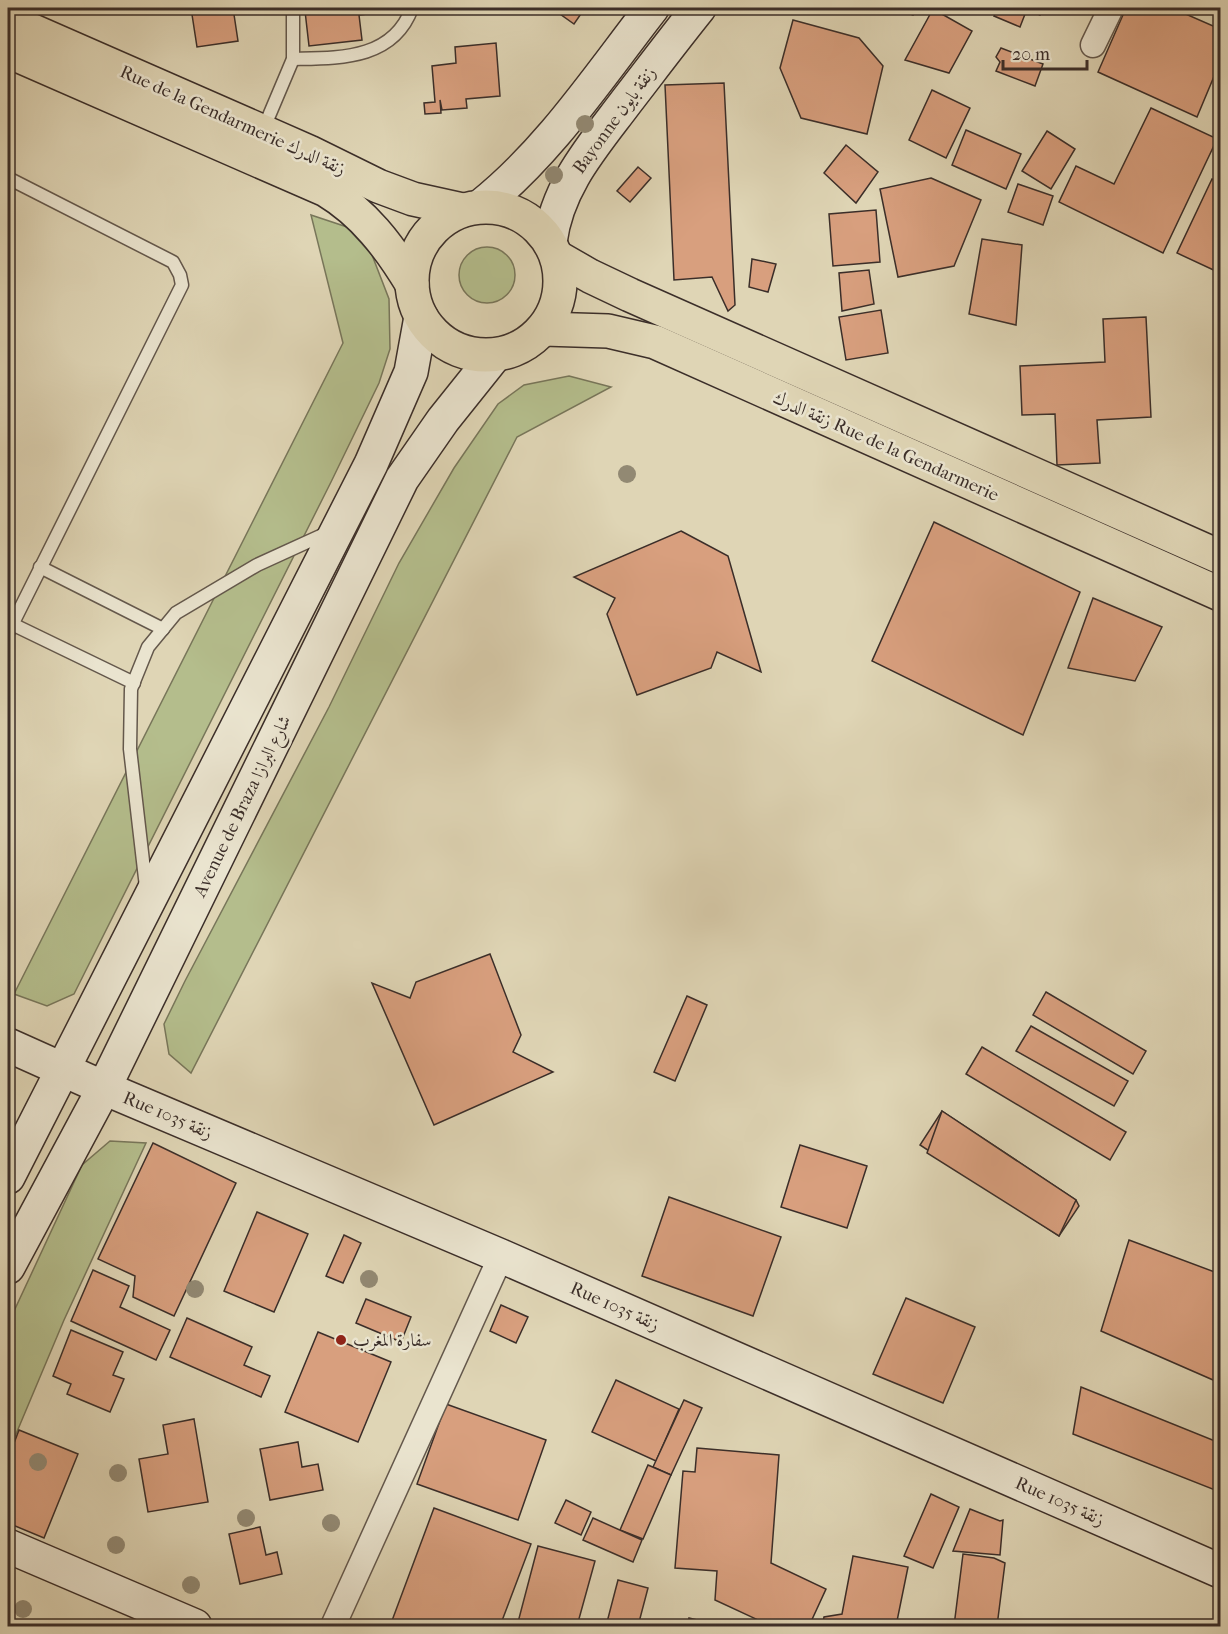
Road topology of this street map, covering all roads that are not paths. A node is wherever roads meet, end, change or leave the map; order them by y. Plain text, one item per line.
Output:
1 (292, 8) edge
2 (412, 8) edge
3 (652, 8) edge
4 (699, 8) edge
5 (1111, 8) edge
6 (8, 20) edge
7 (1093, 45) dead end
8 (8, 51) edge
9 (292, 59) junction
10 (263, 131) junction
11 (8, 178) edge
12 (472, 208) junction
13 (553, 250) junction
14 (412, 284) junction
15 (421, 317) junction
16 (544, 329) junction
17 (495, 355) junction
18 (339, 528) junction
19 (1221, 557) edge
20 (40, 567) junction
21 (1221, 594) edge
22 (10, 629) edge
23 (163, 629) junction
24 (134, 683) junction
25 (147, 901) junction
26 (8, 1045) edge
27 (61, 1069) junction
28 (104, 1088) junction
29 (8, 1177) edge
30 (501, 1256) junction
31 (8, 1267) edge
32 (8, 1546) edge
33 (1221, 1571) edge
34 (195, 1626) edge
35 (333, 1626) edge

1 - 9 lane
2 - 9 lane
3 - 12 main road, Bayonne زنقة بايون
4 - 13 main road, Bayonne زنقة بايون
5 - 7 street
6 - 10 main road, Rue de la Gendarmerie زنقة الدرك
8 - 14 main road, Rue de la Gendarmerie زنقة الدرك
9 - 10 lane
10 - 12 main road, Rue de la Gendarmerie زنقة الدرك
11 - 20 lane
12 - 13 main road
12 - 14 main road
13 - 16 main road
13 - 19 main road, زنقة الدرك Rue de la Gendarmerie
14 - 15 main road
15 - 17 main road
15 - 18 main road
16 - 17 main road
16 - 21 main road, زنقة الدرك Rue de la Gendarmerie
17 - 28 main road, Avenue de Braza شارع البرازا
18 - 23 lane
18 - 25 main road
20 - 22 lane
20 - 23 lane
22 - 24 lane
23 - 24 lane
24 - 25 lane
25 - 27 main road
26 - 27 main road, Rue 1035 زنقة
27 - 28 main road, Rue 1035 زنقة
27 - 29 main road
28 - 30 main road, Rue 1035 زنقة
28 - 31 main road, Avenue de Braza شارع البرازا
30 - 33 main road, Rue 1035 زنقة
30 - 35 street
32 - 34 main road

